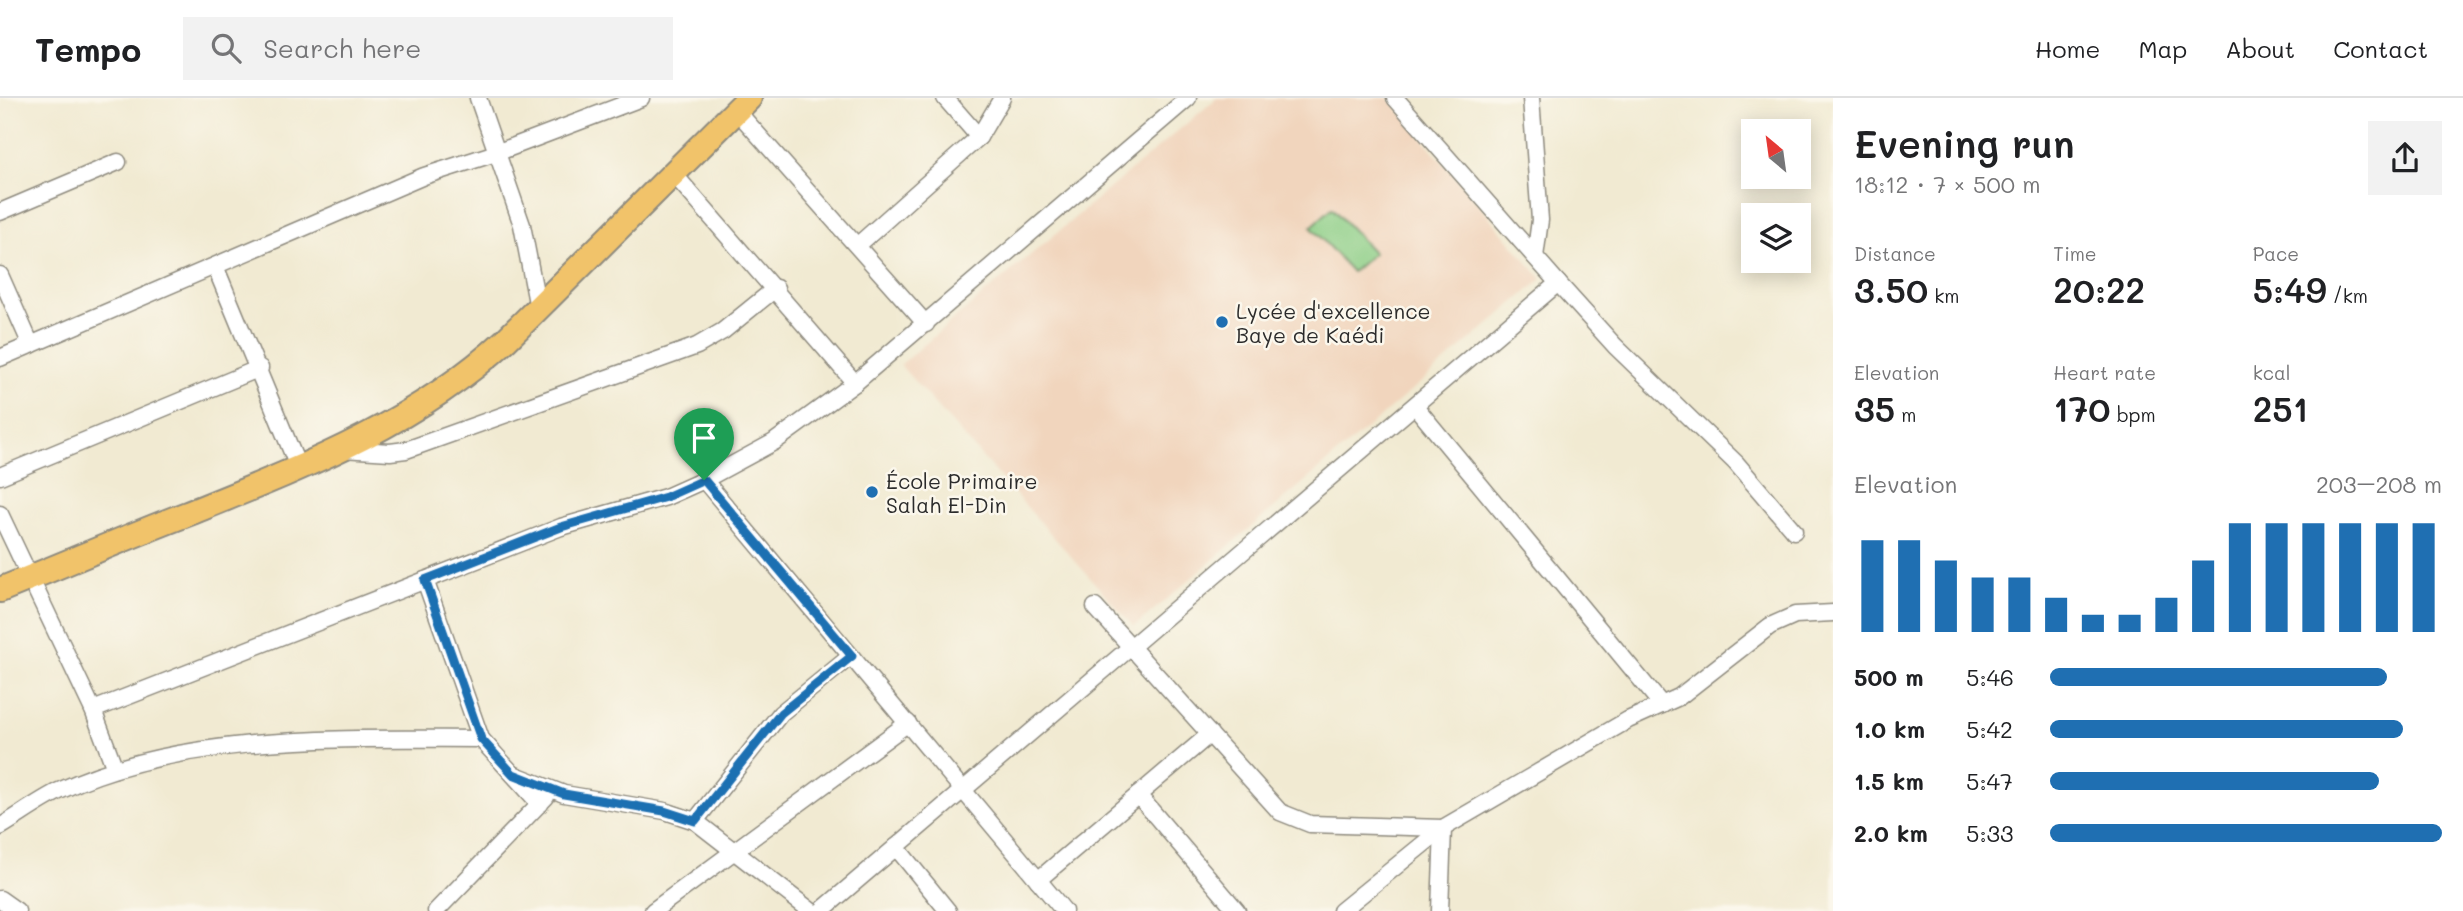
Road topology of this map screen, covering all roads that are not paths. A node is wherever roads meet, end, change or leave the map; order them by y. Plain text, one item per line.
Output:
1 (478, 98) edge
2 (641, 98) edge
3 (945, 98) edge
4 (1002, 98) edge
5 (1188, 98) edge
6 (1395, 98) edge
7 (1531, 98) edge
8 (742, 104) edge
9 (979, 136) junction
10 (496, 153) junction
11 (118, 162) dead end
12 (673, 173) junction
13 (0, 212) edge
14 (858, 245) junction
15 (1535, 257) junction
16 (215, 266) junction
17 (0, 275) edge
18 (1558, 283) junction
19 (776, 288) junction
20 (538, 308) junction
21 (926, 324) junction
22 (26, 347) junction
23 (0, 350) edge
24 (0, 358) edge
25 (260, 368) junction
26 (855, 383) junction
27 (1415, 406) junction
28 (343, 449) junction
29 (299, 469) junction
30 (0, 476) edge
31 (704, 480) junction
32 (0, 514) edge
33 (1794, 531) dead end
34 (29, 579) junction
35 (425, 580) junction
36 (0, 590) edge
37 (1096, 607) dead end
38 (1833, 614) edge
39 (1131, 647) junction
40 (852, 656) junction
41 (1662, 705) junction
42 (93, 710) junction
43 (908, 723) junction
44 (1210, 734) junction
45 (481, 739) junction
46 (115, 769) junction
47 (513, 774) junction
48 (553, 789) junction
49 (963, 790) junction
50 (1138, 795) junction
51 (540, 804) junction
52 (695, 821) junction
53 (0, 827) edge
54 (1443, 828) junction
55 (895, 847) junction
56 (733, 852) junction
57 (1038, 880) junction
58 (0, 899) edge
59 (822, 910) edge
60 (17, 911) edge
61 (436, 911) edge
62 (653, 911) edge
63 (948, 911) edge
64 (1065, 911) edge
65 (1237, 911) edge
66 (1342, 911) edge
67 (1440, 911) edge

1 - 10 street
2 - 10 street
3 - 9 street
4 - 9 street
5 - 21 street
6 - 15 street
7 - 15 street
8 - 12 main road
8 - 14 street
9 - 14 street
10 - 16 street
10 - 20 street
11 - 13 street
12 - 19 street
12 - 20 main road
14 - 21 street
15 - 18 street
16 - 22 street
16 - 25 street
17 - 22 street
18 - 27 street
18 - 33 street
19 - 26 street
19 - 28 street
20 - 28 main road
21 - 26 street
22 - 23 street
22 - 24 street
25 - 29 street
25 - 30 street
26 - 31 street
27 - 39 street
27 - 41 street
28 - 29 main road
29 - 34 main road
31 - 35 street
31 - 40 street
32 - 34 street
34 - 36 main road
34 - 42 street
35 - 42 street
35 - 45 street
37 - 39 street
38 - 41 street
39 - 44 street
39 - 49 street
40 - 43 street
40 - 52 street
41 - 54 street
42 - 46 street
43 - 49 street
43 - 56 street
44 - 50 street
44 - 54 street
45 - 46 street
45 - 47 street
46 - 53 street
47 - 48 street
47 - 51 street
48 - 51 street
48 - 52 street
49 - 55 street
49 - 57 street
50 - 57 street
50 - 65 street
51 - 61 street
52 - 56 street
54 - 66 street
54 - 67 street
55 - 59 street
55 - 63 street
56 - 59 street
56 - 62 street
57 - 64 street
58 - 60 street

